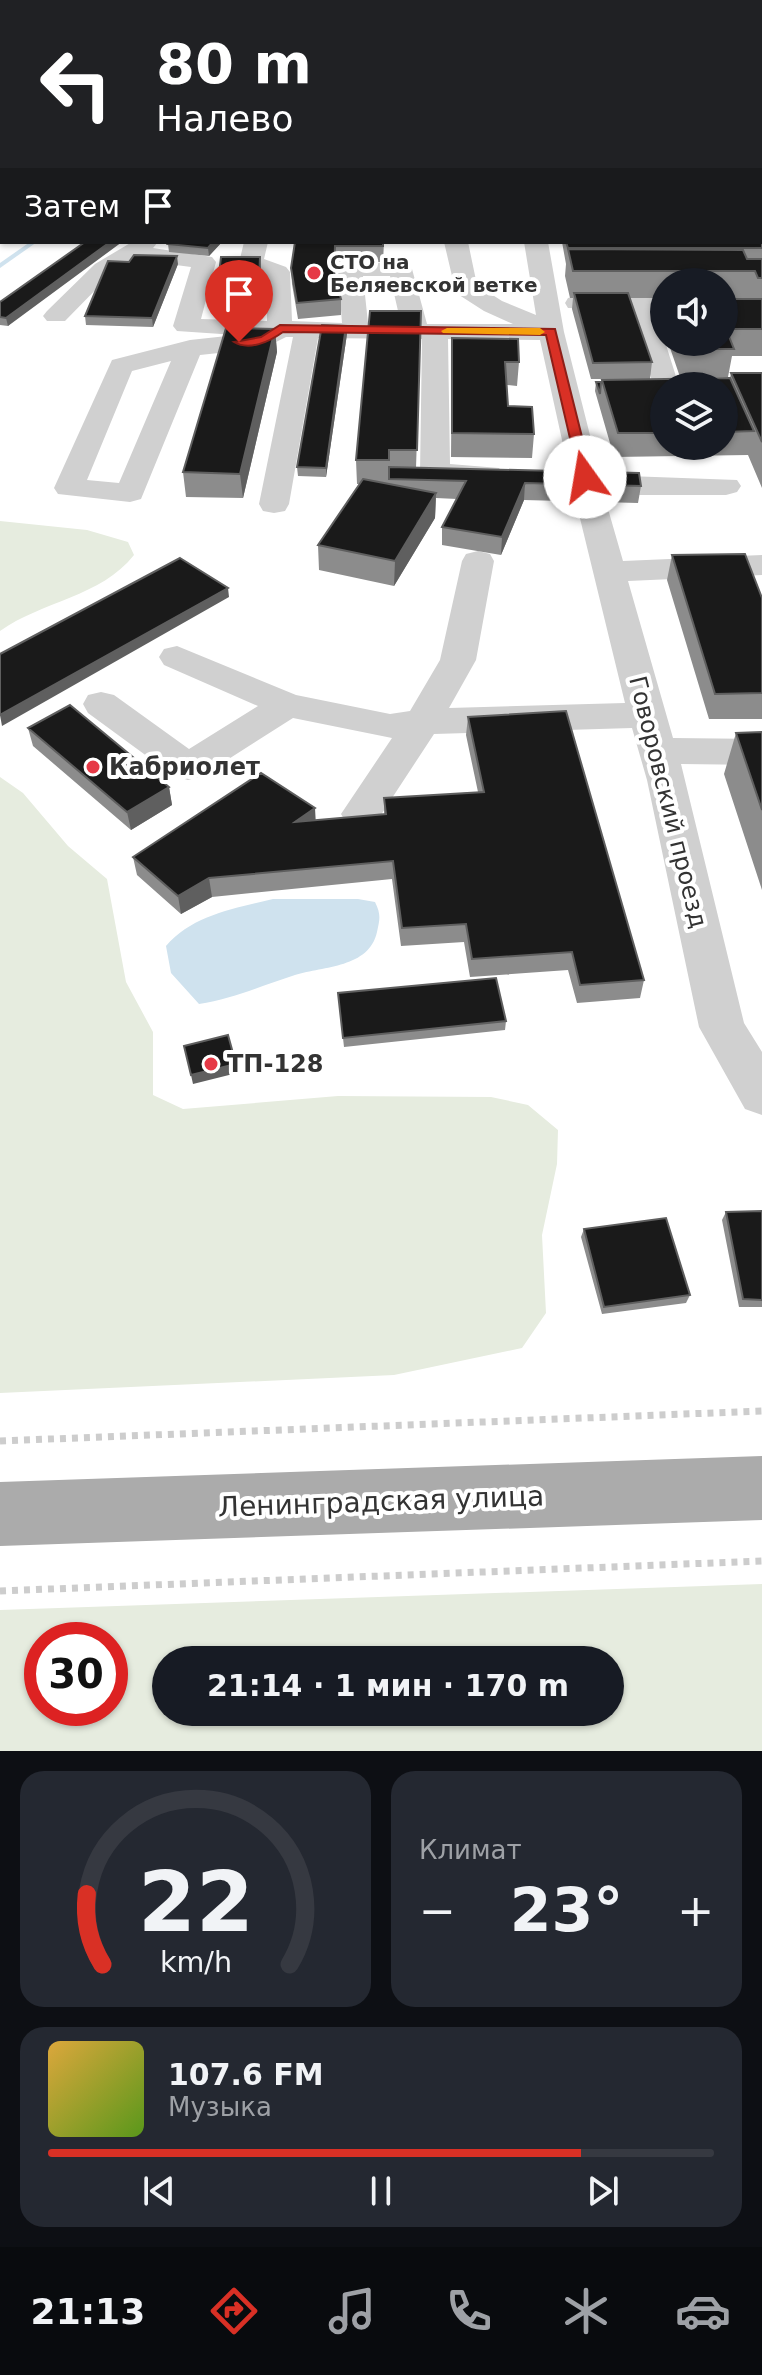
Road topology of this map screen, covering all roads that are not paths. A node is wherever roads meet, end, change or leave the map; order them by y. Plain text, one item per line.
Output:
1 (256, 244) edge
2 (456, 244) edge
3 (537, 244) edge
4 (140, 247) edge
5 (650, 303) edge
6 (546, 304) junction
7 (56, 316) dead end
8 (293, 329) junction
9 (356, 331) junction
10 (425, 331) junction
11 (551, 332) junction
12 (190, 348) junction
13 (637, 384) edge
14 (650, 384) edge
15 (563, 385) junction
16 (593, 385) edge
17 (510, 475) edge
18 (555, 476) edge
19 (726, 486) dead end
20 (588, 488) junction
21 (274, 504) dead end
22 (478, 561) dead end
23 (762, 565) edge
24 (609, 572) junction
25 (177, 657) dead end
26 (101, 704) dead end
27 (287, 705) junction
28 (422, 723) junction
29 (653, 733) junction
30 (762, 752) edge
31 (361, 814) edge
32 (762, 1094) edge
33 (762, 1488) edge
34 (0, 1514) edge

1 - 8 street
2 - 11 street
3 - 6 street, Говоровский проезд
4 - 7 street
4 - 8 street
5 - 6 street
6 - 11 street, Говоровский проезд
8 - 9 street
8 - 12 street
8 - 21 street
9 - 10 street
9 - 10 street
10 - 11 street
10 - 17 street
11 - 15 street, Говоровский проезд
12 - 12 street
13 - 14 street
15 - 16 street
15 - 20 street, Говоровский проезд
18 - 20 street
19 - 20 street
20 - 24 street, Говоровский проезд
22 - 28 street
23 - 24 street
24 - 29 street, Говоровский проезд
25 - 27 street
26 - 27 street
27 - 28 street
28 - 29 street
28 - 31 street
29 - 30 street
29 - 32 street, Говоровский проезд
33 - 34 main road, Ленинградская улица

